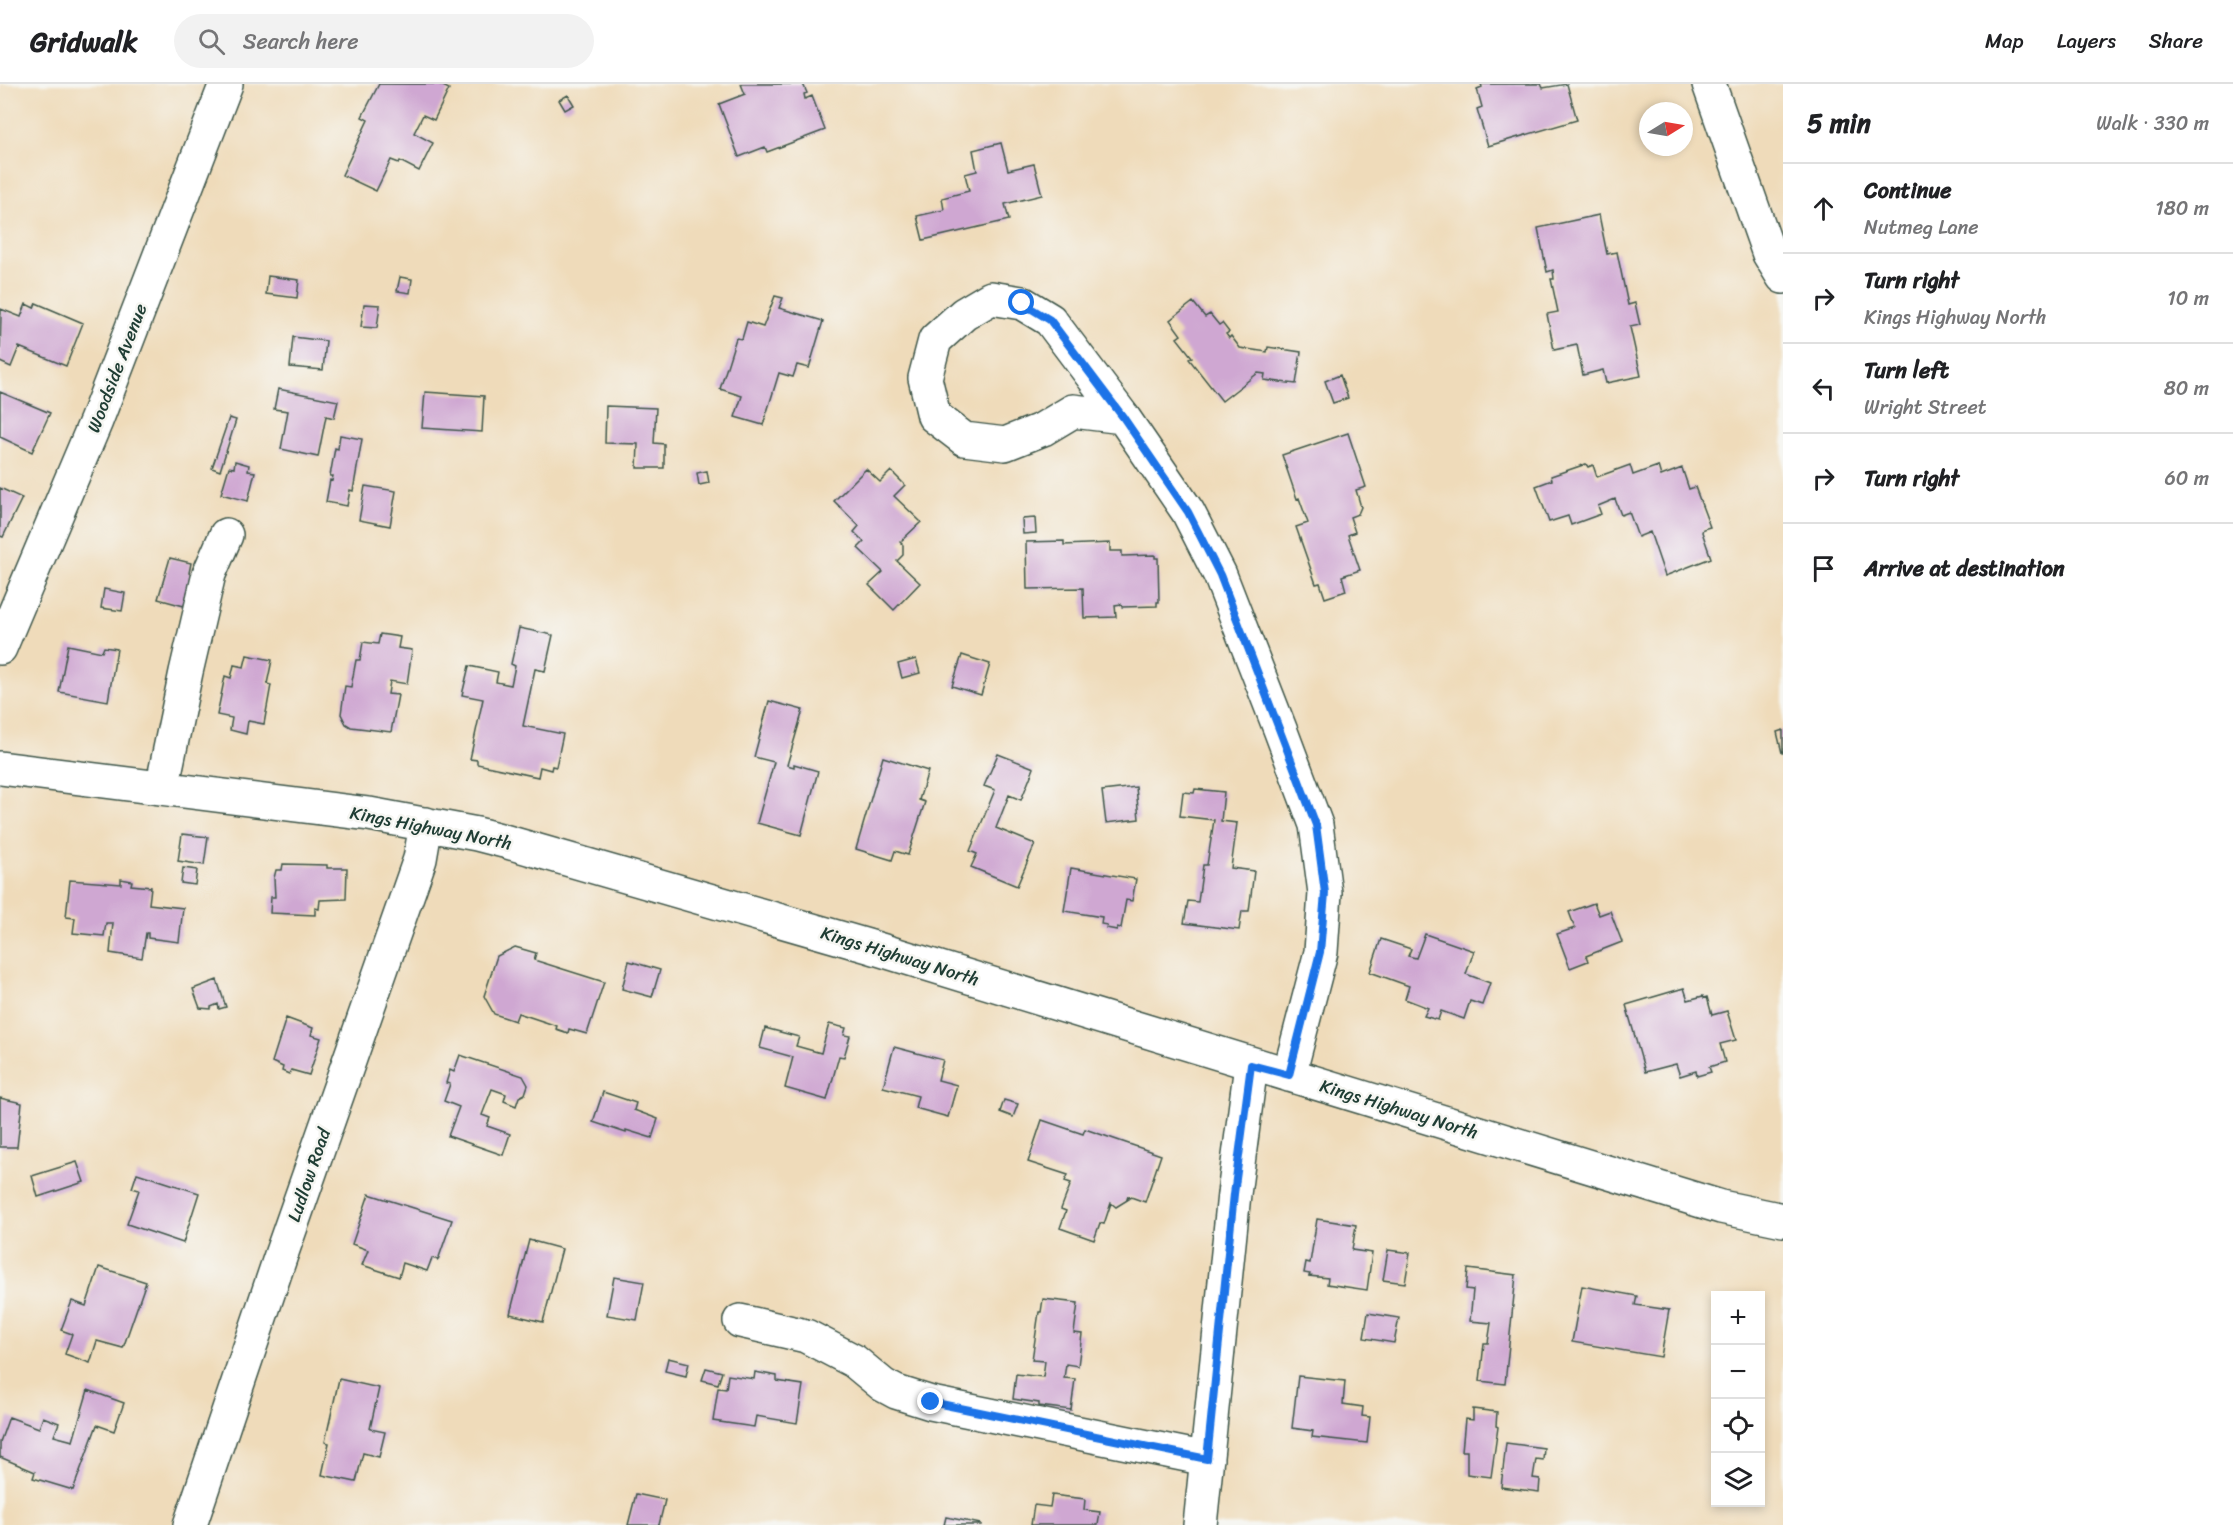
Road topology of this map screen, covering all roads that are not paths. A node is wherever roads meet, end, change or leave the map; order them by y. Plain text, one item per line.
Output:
1 (226, 84) edge
2 (1713, 96) edge
3 (1783, 277) edge
4 (1123, 417) junction
5 (226, 535) dead end
6 (0, 648) edge
7 (0, 768) edge
8 (162, 788) junction
9 (426, 824) junction
10 (1251, 1065) junction
11 (1289, 1075) junction
12 (1783, 1220) edge
13 (740, 1321) dead end
14 (1207, 1459) junction
15 (190, 1525) edge
16 (1200, 1525) edge

1 - 6 street, Woodside Avenue
2 - 3 street
4 - 4 street
4 - 11 street
5 - 8 street
7 - 8 street, Kings Highway North
8 - 9 street, Kings Highway North
9 - 10 street, Kings Highway North
9 - 15 street, Ludlow Road
10 - 11 street, Kings Highway North
10 - 14 street
11 - 12 street, Kings Highway North
13 - 14 street
14 - 16 street

